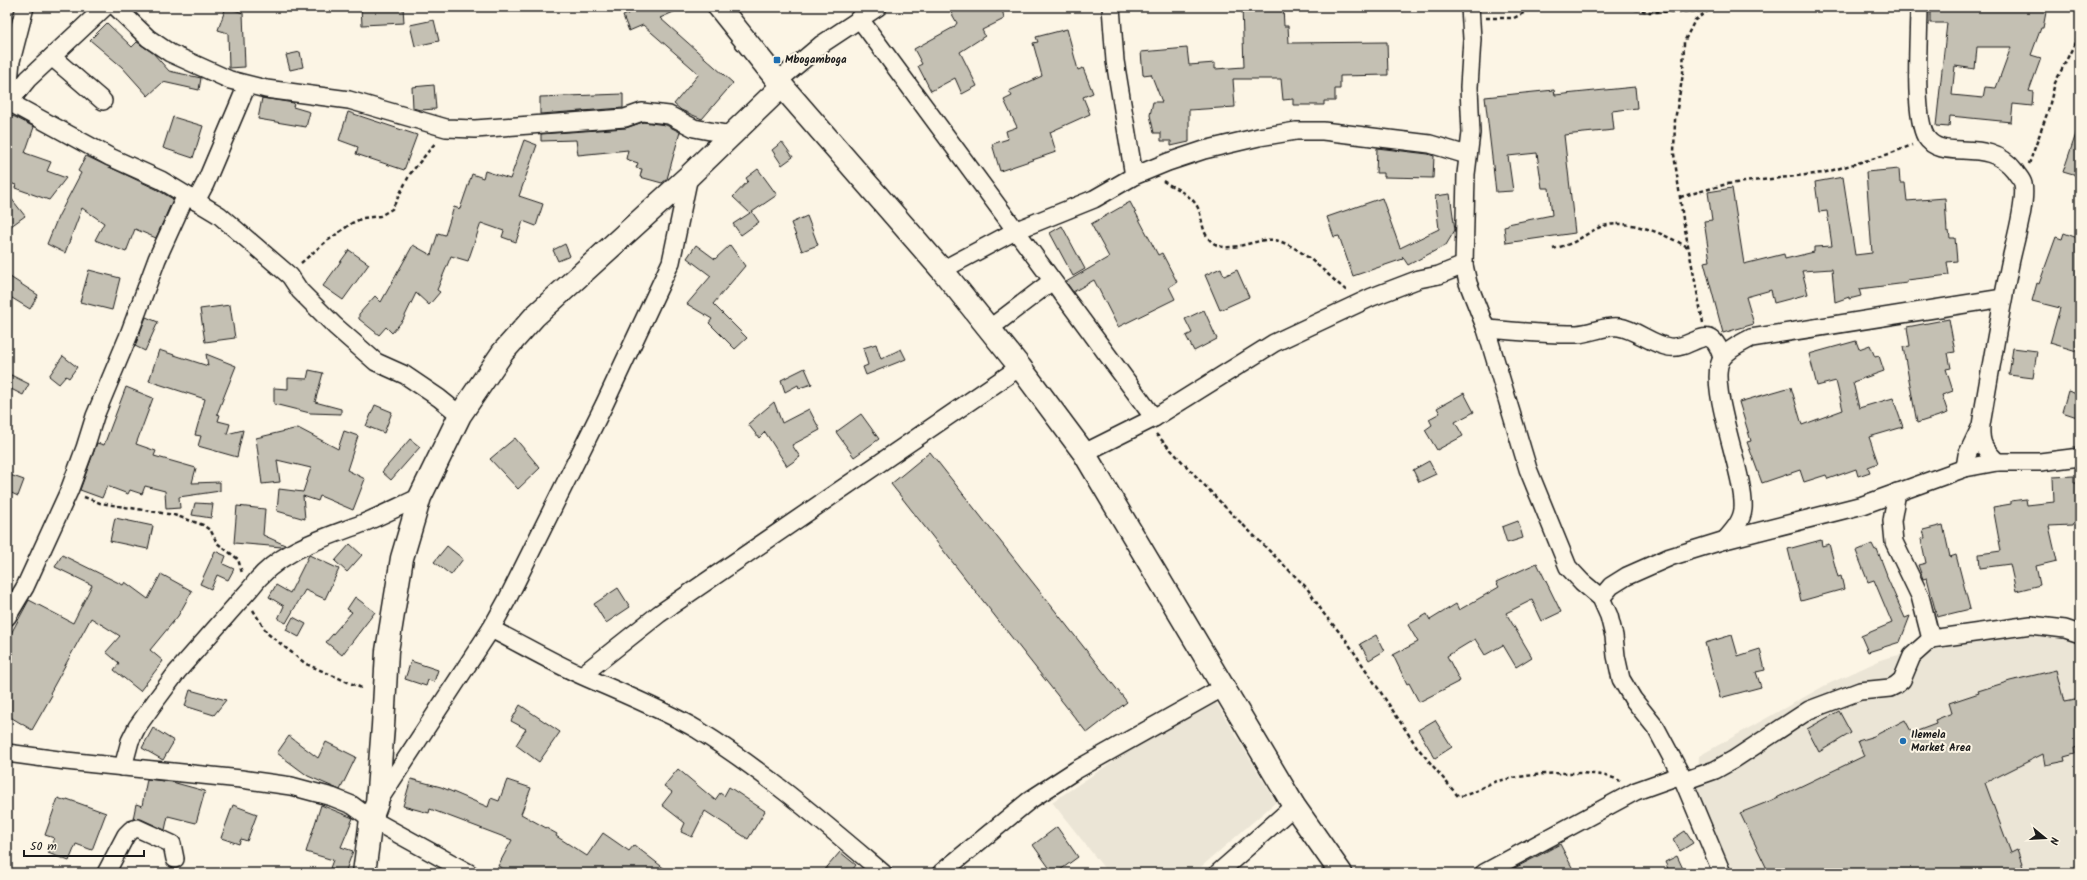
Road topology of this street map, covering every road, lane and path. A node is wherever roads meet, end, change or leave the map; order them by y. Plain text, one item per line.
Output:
1 (25, 7) edge
2 (105, 7) edge
3 (116, 7) edge
4 (719, 7) edge
5 (878, 7) edge
6 (1111, 7) edge
7 (1535, 7) edge
8 (1621, 7) edge
9 (1713, 7) edge
10 (1919, 7) edge
11 (1708, 11) junction
12 (1470, 12) edge
13 (859, 18) junction
14 (2080, 33) edge
15 (52, 57) junction
16 (780, 84) junction
17 (247, 85) junction
18 (10, 101) edge
19 (103, 101) dead end
20 (446, 128) junction
21 (731, 135) junction
22 (1926, 136) junction
23 (1467, 155) junction
24 (1140, 174) junction
25 (689, 176) junction
26 (2023, 182) junction
27 (1680, 197) junction
28 (191, 198) junction
29 (1017, 230) junction
30 (1688, 248) junction
31 (1553, 249) dead end
32 (1464, 265) junction
33 (942, 270) junction
34 (290, 276) junction
35 (1052, 281) junction
36 (2003, 298) junction
37 (1366, 300) junction
38 (989, 329) junction
39 (1486, 329) junction
40 (1706, 337) junction
41 (1722, 358) junction
42 (1020, 367) junction
43 (460, 415) junction
44 (1149, 420) junction
45 (1981, 426) junction
46 (1084, 453) junction
47 (2080, 457) edge
48 (1997, 462) junction
49 (1965, 468) junction
50 (69, 491) junction
51 (1897, 492) junction
52 (420, 497) junction
53 (1725, 540) junction
54 (247, 591) junction
55 (1601, 598) junction
56 (7, 618) edge
57 (490, 629) junction
58 (2080, 634) edge
59 (1931, 639) junction
60 (582, 675) junction
61 (1222, 688) junction
62 (364, 689) dead end
63 (7, 753) edge
64 (123, 767) junction
65 (1683, 778) junction
66 (1636, 791) junction
67 (1294, 806) junction
68 (374, 811) junction
69 (175, 859) dead end
70 (106, 873) edge
71 (364, 873) edge
72 (469, 873) edge
73 (883, 873) edge
74 (941, 873) edge
75 (1218, 873) edge
76 (1341, 873) edge
77 (1484, 873) edge
78 (1722, 873) edge

1 - 18 street
2 - 15 street
3 - 17 street
4 - 16 main road
5 - 13 street
6 - 24 street
7 - 12 path
8 - 11 path
9 - 11 path
10 - 22 street
11 - 27 path
12 - 23 street
13 - 16 street
13 - 29 street
14 - 26 path
15 - 18 street
15 - 19 street
16 - 21 main road
16 - 33 main road
17 - 20 street
17 - 28 street
18 - 28 street
20 - 21 street
20 - 34 path
21 - 25 main road
22 - 26 street
22 - 27 path
23 - 24 street
23 - 32 street
24 - 29 street
24 - 37 path
25 - 43 main road
25 - 57 street
26 - 36 street
27 - 30 path
28 - 34 street
28 - 50 street
29 - 33 street
29 - 35 street
30 - 31 path
30 - 40 path
32 - 37 street
32 - 39 street
33 - 38 main road
34 - 43 street
35 - 38 street
35 - 44 street
36 - 41 street
36 - 45 street
37 - 44 street
38 - 42 main road
39 - 40 street
39 - 55 street
40 - 41 street
41 - 53 street
42 - 46 main road
42 - 60 street
43 - 52 main road
44 - 46 street
44 - 66 path
45 - 48 street
45 - 49 street
46 - 61 main road
47 - 48 street
48 - 49 street
49 - 51 street
50 - 54 path
50 - 56 street
51 - 53 street
51 - 59 street
52 - 54 street
52 - 68 main road
53 - 55 street
54 - 62 path
54 - 64 street
55 - 65 street
57 - 60 street
57 - 68 street
58 - 59 street
59 - 65 street
60 - 73 street
61 - 67 main road
61 - 74 street
63 - 64 street
64 - 68 street
65 - 66 street
65 - 78 street
66 - 77 street
67 - 75 street
67 - 76 main road
68 - 71 main road
68 - 72 street
69 - 70 street

